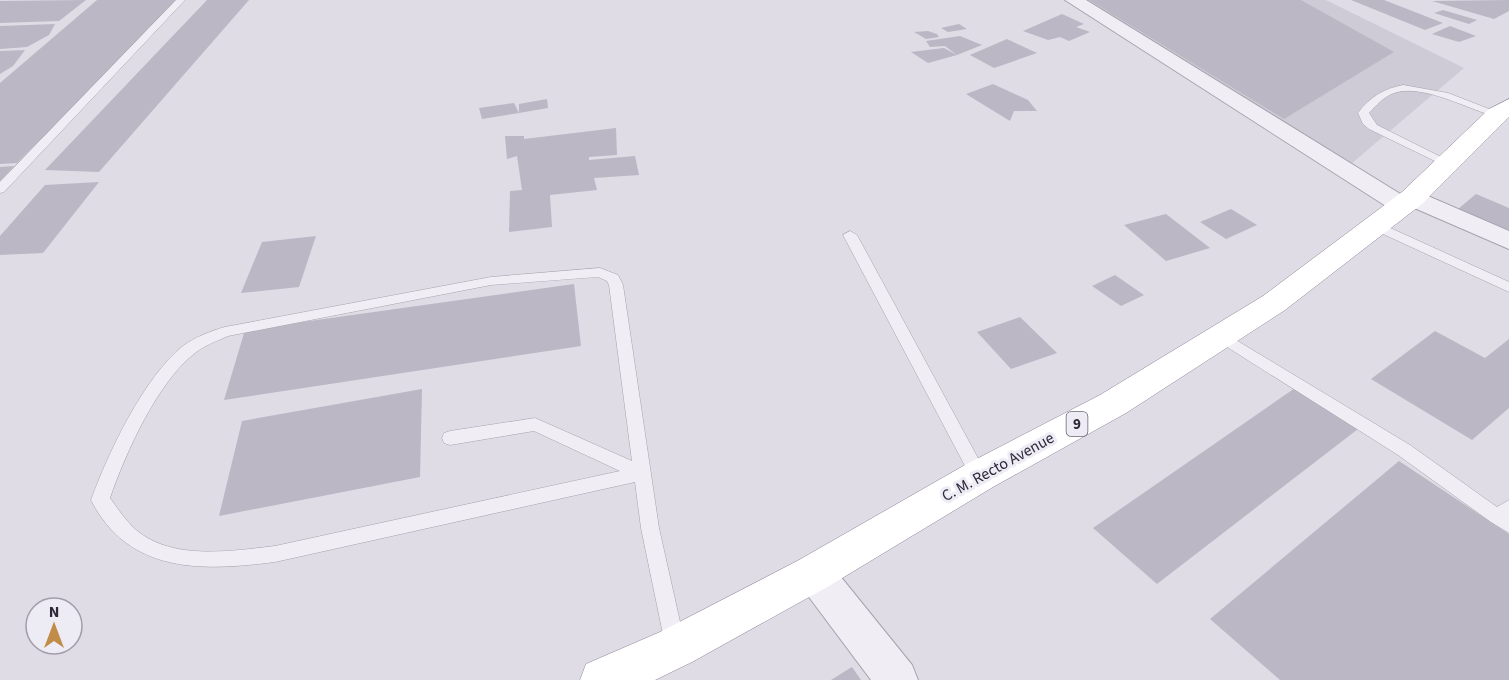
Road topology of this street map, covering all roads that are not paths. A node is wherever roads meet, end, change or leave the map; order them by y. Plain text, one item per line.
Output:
1 (181, 0) edge
2 (1074, 0) edge
3 (1503, 110) edge
4 (1447, 163) junction
5 (0, 189) edge
6 (1396, 209) junction
7 (850, 235) dead end
8 (1509, 241) edge
9 (1509, 287) edge
10 (1221, 336) junction
11 (450, 438) dead end
12 (642, 473) junction
13 (979, 476) junction
14 (1505, 516) edge
15 (814, 573) junction
16 (676, 647) junction
17 (603, 680) edge
18 (897, 680) edge

1 - 5 lane
2 - 6 street
3 - 4 highway, C. M. Recto Avenue / 9
3 - 4 lane
4 - 6 highway, C. M. Recto Avenue / 9
6 - 8 street
6 - 9 lane
6 - 10 highway, C. M. Recto Avenue / 9
7 - 13 lane
10 - 13 highway, C. M. Recto Avenue / 9
10 - 14 lane
11 - 12 lane
12 - 12 lane
12 - 16 lane
13 - 15 highway, C. M. Recto Avenue / 9
15 - 16 highway, C. M. Recto Avenue / 9
15 - 18 street
16 - 17 highway, C. M. Recto Avenue / 9

